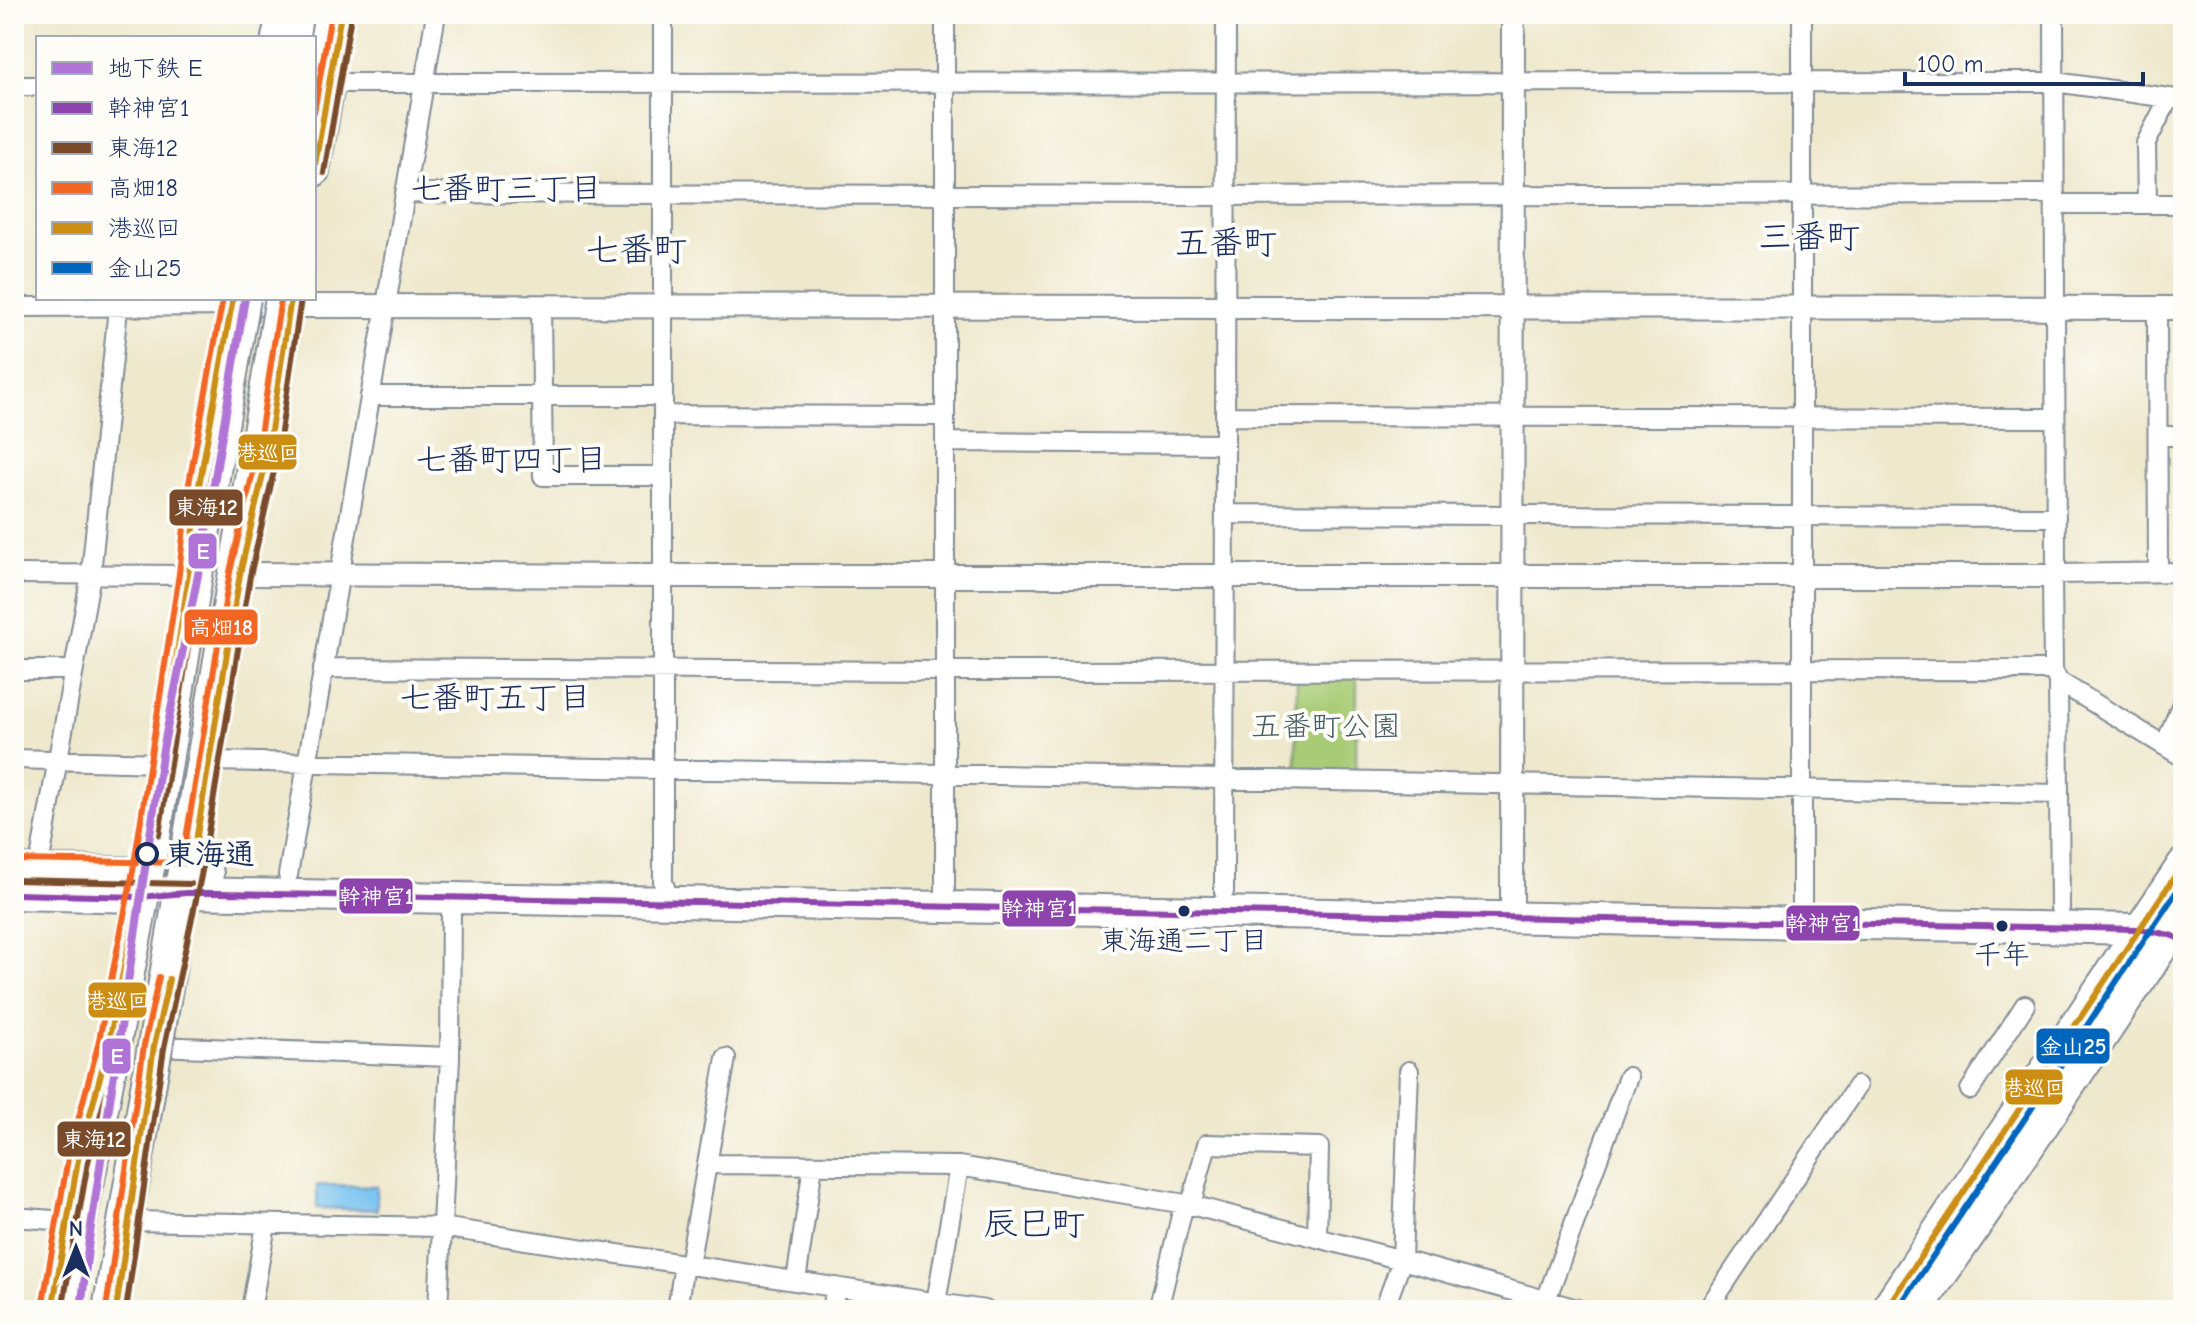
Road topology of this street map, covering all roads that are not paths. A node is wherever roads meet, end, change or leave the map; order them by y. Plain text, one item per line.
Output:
1 (282, 14) edge
2 (291, 14) edge
3 (312, 14) edge
4 (332, 14) edge
5 (341, 14) edge
6 (436, 14) edge
7 (663, 14) edge
8 (945, 14) edge
9 (1226, 14) edge
10 (1513, 14) edge
11 (1802, 14) edge
12 (2054, 14) edge
13 (277, 36) edge
14 (287, 36) edge
15 (308, 36) edge
16 (945, 81) junction
17 (322, 82) edge
18 (425, 82) junction
19 (663, 82) junction
20 (1226, 82) junction
21 (2055, 82) junction
22 (1512, 83) junction
23 (1802, 83) junction
24 (14, 86) edge
25 (36, 86) edge
26 (2176, 99) edge
27 (316, 106) edge
28 (316, 149) edge
29 (405, 193) junction
30 (663, 194) junction
31 (945, 195) junction
32 (1802, 195) junction
33 (1225, 196) junction
34 (1512, 196) junction
35 (2055, 199) junction
36 (2147, 204) junction
37 (2183, 204) edge
38 (241, 300) edge
39 (288, 301) edge
40 (119, 302) edge
41 (385, 306) junction
42 (541, 306) junction
43 (663, 306) junction
44 (14, 307) edge
45 (945, 307) junction
46 (1225, 307) junction
47 (1512, 308) junction
48 (1802, 308) junction
49 (2055, 308) junction
50 (2157, 308) junction
51 (2183, 308) edge
52 (370, 396) junction
53 (542, 396) junction
54 (663, 396) junction
55 (663, 415) junction
56 (945, 416) junction
57 (1225, 416) junction
58 (1512, 417) junction
59 (1802, 418) junction
60 (2055, 418) junction
61 (2158, 436) junction
62 (2183, 436) edge
63 (945, 442) junction
64 (1225, 444) junction
65 (663, 476) junction
66 (1225, 514) junction
67 (1512, 514) junction
68 (1802, 515) junction
69 (2056, 517) junction
70 (2158, 572) junction
71 (2183, 572) edge
72 (14, 574) edge
73 (91, 574) junction
74 (240, 574) junction
75 (189, 575) junction
76 (339, 575) junction
77 (2054, 575) junction
78 (663, 576) junction
79 (945, 576) junction
80 (1225, 576) junction
81 (1802, 576) junction
82 (1512, 577) junction
83 (323, 668) junction
84 (14, 670) edge
85 (74, 670) junction
86 (663, 670) junction
87 (1512, 670) junction
88 (1802, 670) junction
89 (945, 671) junction
90 (1224, 671) junction
91 (2056, 676) junction
92 (2183, 701) edge
93 (2165, 745) junction
94 (2183, 757) edge
95 (14, 759) edge
96 (58, 760) junction
97 (209, 761) junction
98 (161, 763) junction
99 (307, 764) junction
100 (663, 769) junction
101 (945, 773) junction
102 (1224, 779) junction
103 (1512, 785) junction
104 (1802, 790) junction
105 (2059, 794) junction
106 (192, 824) junction
107 (2183, 864) edge
108 (26, 870) edge
109 (145, 871) junction
110 (288, 875) junction
111 (189, 883) junction
112 (666, 892) junction
113 (1224, 892) junction
114 (14, 894) edge
115 (945, 896) junction
116 (451, 898) junction
117 (1802, 903) junction
118 (1512, 907) junction
119 (2060, 908) junction
120 (2145, 919) junction
121 (2180, 926) edge
122 (2025, 1005) dead end
123 (154, 1046) junction
124 (450, 1057) junction
125 (726, 1058) dead end
126 (1409, 1071) dead end
127 (1628, 1077) dead end
128 (1857, 1086) dead end
129 (1970, 1090) dead end
130 (707, 1164) junction
131 (813, 1165) junction
132 (959, 1166) junction
133 (1188, 1204) junction
134 (14, 1217) edge
135 (66, 1221) junction
136 (130, 1221) junction
137 (266, 1225) junction
138 (441, 1227) junction
139 (1317, 1238) junction
140 (1402, 1260) junction
141 (687, 1265) junction
142 (796, 1281) junction
143 (836, 1287) junction
144 (1546, 1300) junction
145 (949, 1306) edge
146 (52, 1310) edge
147 (65, 1310) edge
148 (81, 1310) edge
149 (96, 1310) edge
150 (110, 1310) edge
151 (116, 1310) edge
152 (251, 1310) edge
153 (438, 1310) edge
154 (677, 1310) edge
155 (832, 1310) edge
156 (985, 1310) edge
157 (1158, 1310) edge
158 (1384, 1310) edge
159 (1581, 1310) edge
160 (1707, 1310) edge
161 (1885, 1310) edge
162 (1917, 1310) edge

1 - 13 main road
2 - 14 highway
3 - 15 highway
4 - 27 highway, bridge
5 - 17 main road
6 - 18 street
7 - 19 street
8 - 16 street
9 - 20 street
10 - 22 street
11 - 23 street
12 - 21 street
16 - 19 street
16 - 20 street
16 - 31 street
17 - 18 street
17 - 28 main road
18 - 19 street
18 - 29 street
19 - 30 street
20 - 22 street
20 - 33 street
21 - 23 street
21 - 26 street
21 - 35 street
22 - 23 street
22 - 34 street
23 - 32 street
24 - 25 street
26 - 36 street
29 - 30 street
29 - 41 street
30 - 31 street
30 - 43 street
31 - 33 street
31 - 45 street
32 - 34 street
32 - 35 street
32 - 48 street
33 - 34 street
33 - 46 street
34 - 47 street
35 - 36 street
35 - 49 street
36 - 37 street
38 - 39 street
38 - 40 street
38 - 75 main road
38 - 109 highway, bridge
39 - 41 street
39 - 74 main road
39 - 106 highway, bridge
40 - 44 street
40 - 73 street
41 - 42 street
41 - 52 street
42 - 43 street
42 - 53 street
43 - 45 street
43 - 54 street
45 - 46 street
45 - 56 street
46 - 47 street
46 - 57 street
47 - 48 street
47 - 58 street
48 - 49 street
48 - 59 street
49 - 50 street
49 - 60 street
50 - 51 street
50 - 61 street
52 - 53 street
52 - 76 street
53 - 54 street
53 - 65 street
54 - 55 street
55 - 56 street
55 - 65 street
56 - 63 street
57 - 58 street
57 - 64 street
58 - 59 street
58 - 67 street
59 - 60 street
59 - 68 street
60 - 69 street
61 - 62 street
61 - 70 street
63 - 64 street
63 - 79 street
64 - 66 street
65 - 78 street
66 - 67 street
66 - 80 street
67 - 68 street
67 - 82 street
68 - 69 street
68 - 81 street
69 - 77 street
70 - 71 street
70 - 77 street
72 - 73 street
73 - 75 street
73 - 85 street
74 - 76 street
74 - 97 main road
75 - 98 main road
76 - 78 street
76 - 83 street
77 - 81 street
77 - 91 street
78 - 79 street
78 - 86 street
79 - 80 street
79 - 89 street
80 - 82 street
80 - 90 street
81 - 82 street
81 - 88 street
82 - 87 street
83 - 86 street
83 - 99 street
84 - 85 street
85 - 96 street
86 - 89 street
86 - 100 street
87 - 88 street
87 - 90 street
87 - 103 street
88 - 91 street
88 - 104 street
89 - 90 street
89 - 101 street
90 - 102 street
91 - 93 street
91 - 105 street
92 - 93 street
93 - 94 street
95 - 96 street
96 - 98 street
96 - 108 street
97 - 99 street
97 - 111 main road
98 - 109 main road
99 - 100 street
99 - 110 street
100 - 101 street
100 - 112 street
101 - 102 street
101 - 115 street
102 - 103 street
102 - 113 street
103 - 104 street
103 - 118 street
104 - 105 street
104 - 117 street
105 - 119 street
106 - 149 highway
106 - 150 highway, bridge
107 - 120 main road
108 - 109 main road
109 - 111 main road
109 - 114 main road
109 - 135 main road
109 - 147 highway, bridge
109 - 148 highway
110 - 111 main road
110 - 112 main road
111 - 116 main road
111 - 123 main road
112 - 115 main road
112 - 116 main road
113 - 115 main road
113 - 118 main road
115 - 118 main road
116 - 124 street
117 - 118 main road
117 - 119 main road
118 - 120 main road
119 - 120 main road
120 - 121 main road
120 - 161 main road
121 - 162 main road
122 - 129 street
123 - 124 street
123 - 136 main road
124 - 138 street
125 - 130 street
126 - 140 street
127 - 144 street
128 - 160 street
130 - 131 street
130 - 141 street
131 - 132 street
131 - 142 street
132 - 133 street
132 - 145 street
133 - 139 street
133 - 139 street
133 - 157 street
134 - 135 street
135 - 146 main road
136 - 137 street
136 - 151 main road
137 - 138 street
137 - 152 street
138 - 141 street
138 - 153 street
139 - 140 street
140 - 144 street
140 - 158 street
141 - 142 street
141 - 154 street
142 - 143 street
143 - 145 street
143 - 155 street
144 - 159 street
145 - 156 street

